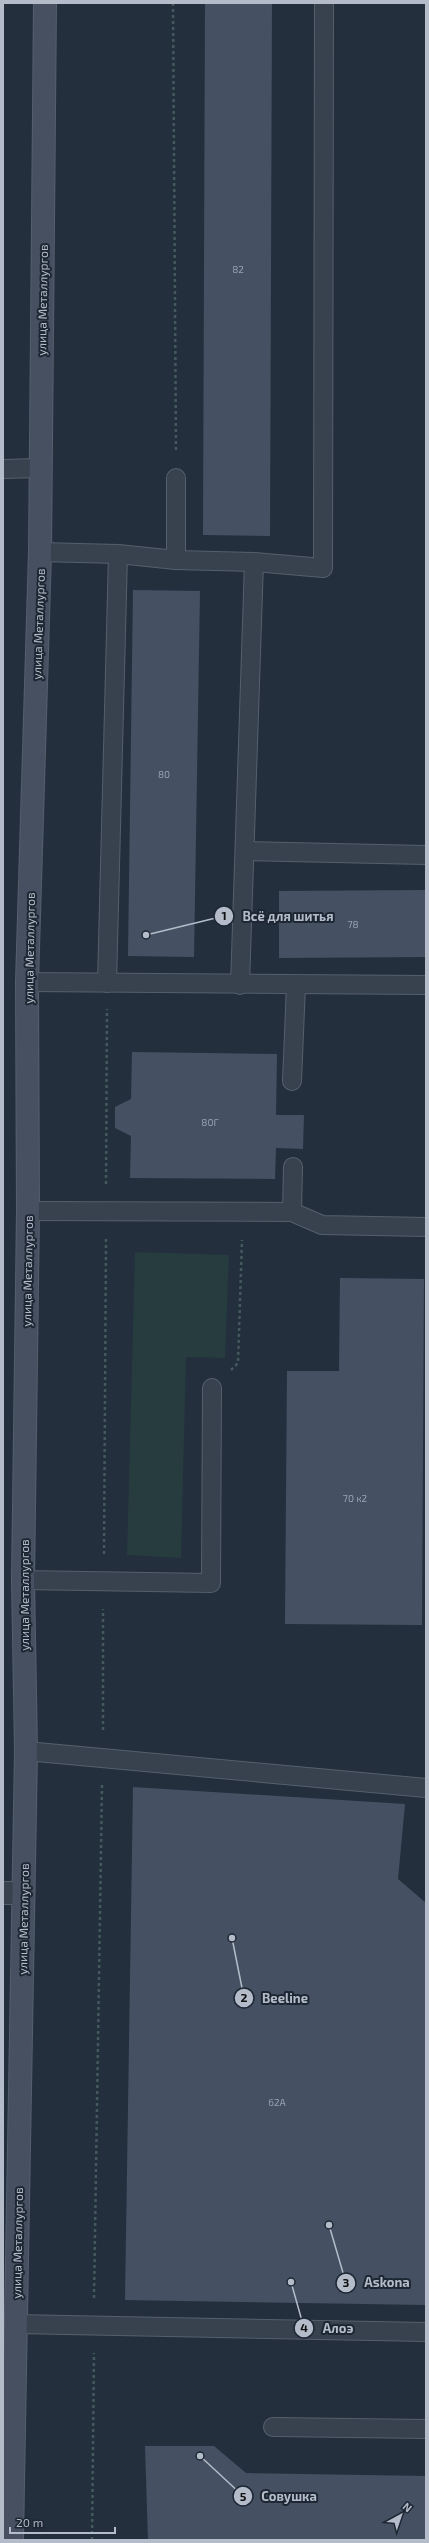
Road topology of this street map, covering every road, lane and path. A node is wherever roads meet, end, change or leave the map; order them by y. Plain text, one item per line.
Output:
1 (45, 3) edge
2 (173, 3) edge
3 (324, 3) edge
4 (40, 468) junction
5 (3, 469) edge
6 (176, 478) joint
7 (40, 552) junction
8 (118, 554) junction
9 (176, 560) junction
10 (254, 562) junction
11 (244, 851) junction
12 (426, 856) edge
13 (27, 982) junction
14 (107, 983) junction
15 (240, 985) junction
16 (296, 985) junction
17 (426, 985) edge
18 (292, 1081) dead end
19 (293, 1167) dead end
20 (28, 1211) junction
21 (242, 1211) junction
22 (292, 1212) junction
23 (426, 1227) edge
24 (212, 1388) joint
25 (23, 1580) junction
26 (26, 1750) junction
27 (426, 1788) edge
28 (13, 1893) edge
29 (16, 2324) junction
30 (426, 2332) edge
31 (273, 2427) dead end
32 (426, 2429) edge
33 (12, 2540) edge

1 - 4 main road, улица Металлургов
2 - 6 path
3 - 10 lane
4 - 5 lane
4 - 7 main road, улица Металлургов
6 - 9 lane
7 - 8 lane
7 - 13 main road, улица Металлургов
8 - 9 lane
8 - 14 lane
9 - 10 lane
10 - 11 lane
11 - 12 lane
11 - 15 lane
13 - 14 lane
13 - 20 main road, улица Металлургов
14 - 15 lane
15 - 16 lane
16 - 17 lane
16 - 18 lane
19 - 22 lane
20 - 21 lane
20 - 25 main road, улица Металлургов
21 - 22 lane
21 - 24 path
22 - 23 lane
24 - 25 lane
25 - 26 main road, улица Металлургов
26 - 27 lane
26 - 28 main road, улица Металлургов
28 - 29 main road, улица Металлургов
29 - 30 lane
29 - 33 main road, улица Металлургов
31 - 32 lane

